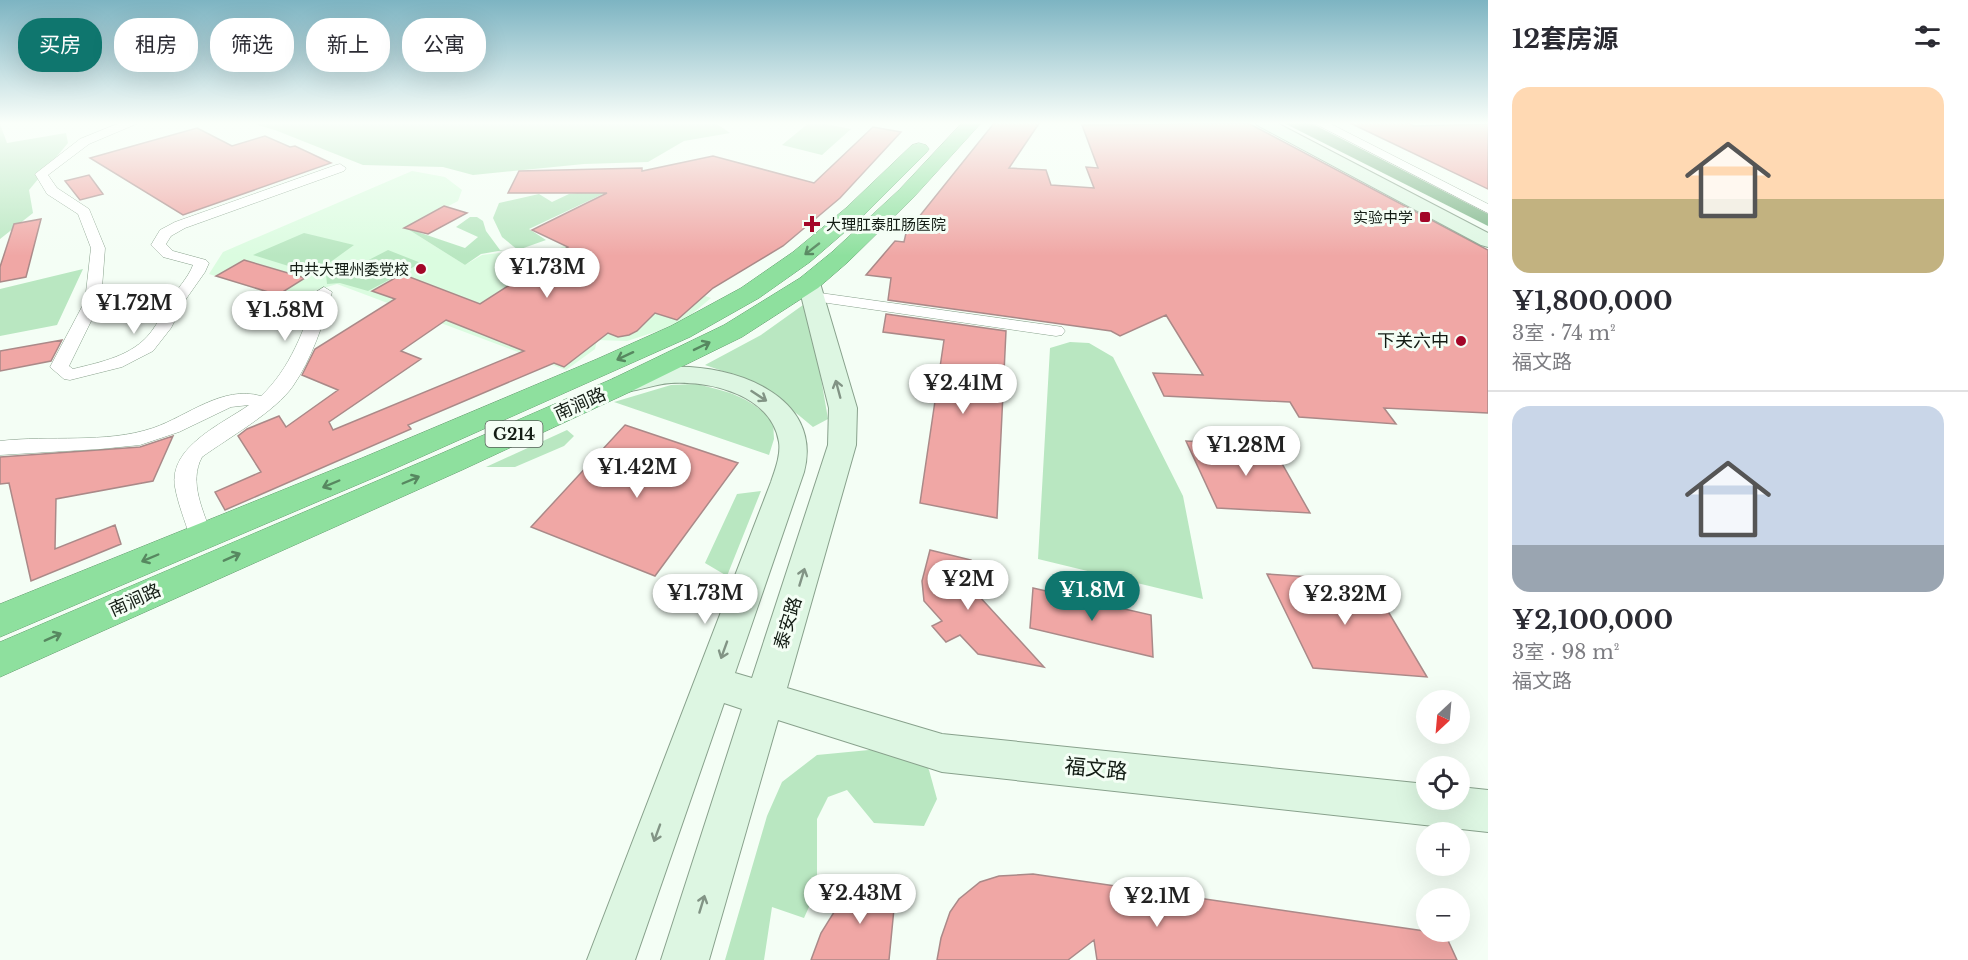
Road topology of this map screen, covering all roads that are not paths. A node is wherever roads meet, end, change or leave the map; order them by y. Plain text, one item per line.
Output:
1 (50, 167) edge
2 (901, 167) edge
3 (931, 167) edge
4 (1348, 167) edge
5 (1406, 167) edge
6 (340, 168) dead end
7 (1488, 209) edge
8 (1488, 241) edge
9 (811, 290) junction
10 (324, 292) dead end
11 (1056, 331) dead end
12 (622, 385) junction
13 (265, 404) junction
14 (0, 448) edge
15 (201, 537) junction
16 (0, 621) edge
17 (0, 660) edge
18 (712, 683) junction
19 (765, 698) junction
20 (1488, 811) edge
21 (611, 960) edge
22 (685, 960) edge

1 - 6 street
2 -> 15 highway, 南涧路 / G214
3 - 9 highway, 南涧路 / G214
4 - 8 main road
5 - 7 street
9 - 11 street
12 -> 9 highway, 南涧路 / G214
19 -> 9 main road, 泰安路
10 - 13 street
17 -> 12 highway, 南涧路 / G214
12 -> 18 main road
13 - 14 street
13 - 15 street
15 -> 16 highway, 南涧路 / G214
18 - 19 main road, 福文路
18 -> 21 main road
19 - 20 main road, 福文路
22 -> 19 main road, 泰安路

